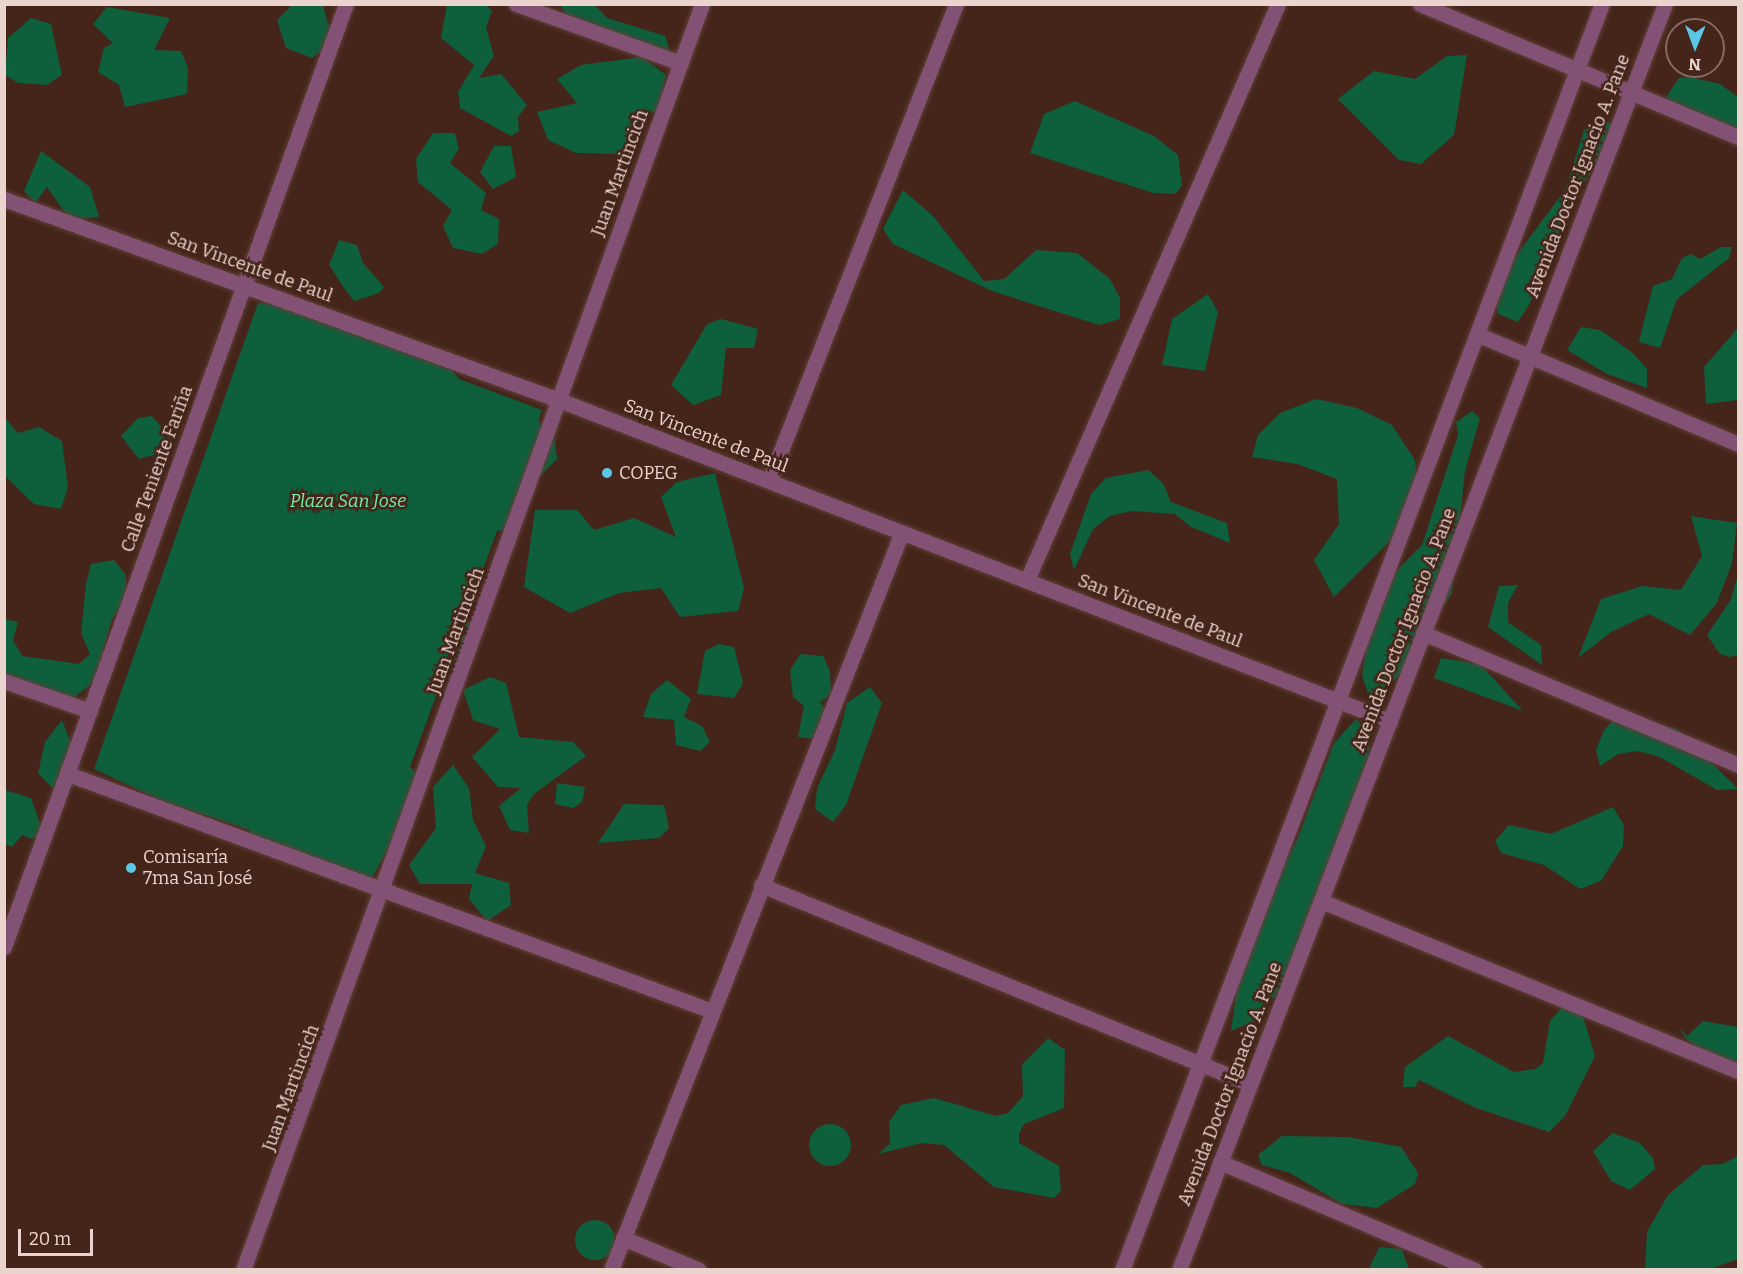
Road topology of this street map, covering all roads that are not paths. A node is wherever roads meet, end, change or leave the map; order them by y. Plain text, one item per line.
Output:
1 (346, 4) edge
2 (516, 4) edge
3 (702, 4) edge
4 (956, 4) edge
5 (1278, 4) edge
6 (1420, 4) edge
7 (1602, 4) edge
8 (1665, 4) edge
9 (681, 63) junction
10 (1577, 70) junction
11 (1631, 93) junction
12 (1738, 137) edge
13 (4, 199) edge
14 (244, 286) junction
15 (1479, 334) junction
16 (1530, 356) junction
17 (559, 400) junction
18 (1738, 444) edge
19 (769, 481) junction
20 (902, 532) junction
21 (1027, 580) junction
22 (1423, 633) junction
23 (4, 681) edge
24 (1338, 701) junction
25 (90, 711) junction
26 (1390, 721) junction
27 (1738, 765) edge
28 (68, 774) junction
29 (761, 885) junction
30 (385, 890) junction
31 (1321, 901) junction
32 (4, 947) edge
33 (712, 1011) junction
34 (1201, 1064) junction
35 (1738, 1071) edge
36 (1250, 1084) junction
37 (1220, 1162) junction
38 (623, 1238) junction
39 (243, 1269) edge
40 (611, 1269) edge
41 (699, 1269) edge
42 (1122, 1269) edge
43 (1179, 1269) edge
44 (1474, 1269) edge

1 - 14 street, Calle Teniente Fariña
2 - 9 street
3 - 9 street, Juan Martincich
4 - 19 street
5 - 21 street
6 - 10 street
7 - 10 street, Avenida Doctor Ignacio A. Pane
8 - 11 street, Avenida Doctor Ignacio A. Pane
9 - 17 street, Juan Martincich
10 - 11 street
10 - 15 street, Avenida Doctor Ignacio A. Pane
11 - 12 street
11 - 16 street, Avenida Doctor Ignacio A. Pane
13 - 14 street, San Vincente de Paul
14 - 17 street, San Vincente de Paul
14 - 25 street, Calle Teniente Fariña
15 - 16 street
15 - 24 street, Avenida Doctor Ignacio A. Pane
16 - 18 street
16 - 22 street, Avenida Doctor Ignacio A. Pane
17 - 19 street, San Vincente de Paul
17 - 30 street, Juan Martincich
19 - 20 street, San Vincente de Paul
20 - 21 street, San Vincente de Paul
20 - 29 street
21 - 24 street, San Vincente de Paul
22 - 26 street, Avenida Doctor Ignacio A. Pane
22 - 27 street
23 - 25 street
24 - 26 street, San Vincente de Paul
24 - 34 street, Avenida Doctor Ignacio A. Pane
25 - 28 street, Calle Teniente Fariña
26 - 31 street, Avenida Doctor Ignacio A. Pane
28 - 30 street
28 - 32 street, Calle Teniente Fariña
29 - 33 street
29 - 34 street
30 - 33 street
30 - 39 street, Juan Martincich
31 - 35 street
31 - 36 street, Avenida Doctor Ignacio A. Pane
33 - 38 street
34 - 36 street
34 - 42 street, Avenida Doctor Ignacio A. Pane
36 - 37 street, Avenida Doctor Ignacio A. Pane
37 - 43 street, Avenida Doctor Ignacio A. Pane
37 - 44 street
38 - 40 street
38 - 41 street

